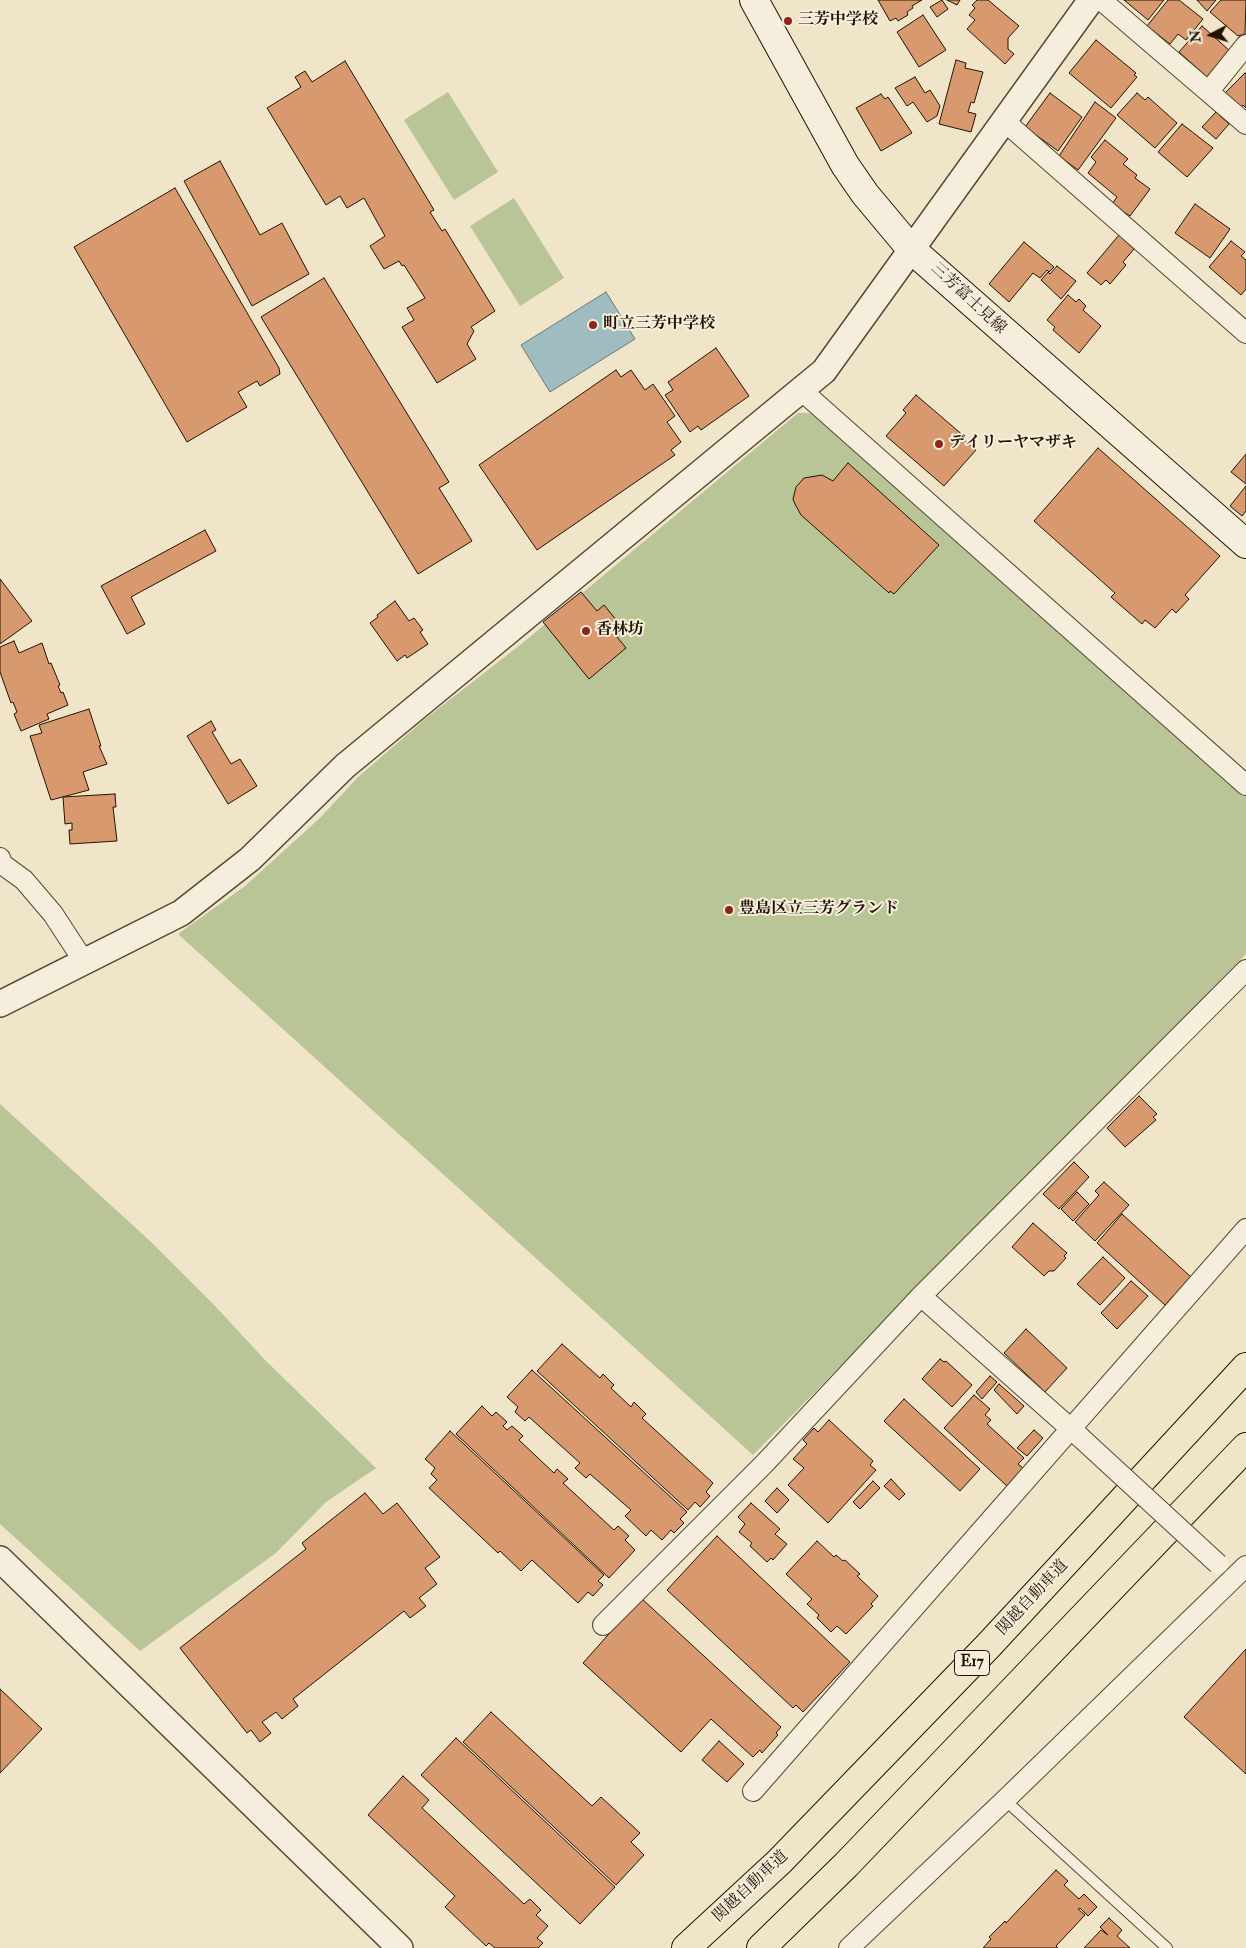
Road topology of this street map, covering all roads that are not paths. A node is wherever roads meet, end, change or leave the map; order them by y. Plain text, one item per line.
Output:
1 (754, 0) edge
2 (1091, 0) edge
3 (1101, 0) edge
4 (1246, 45) edge
5 (1209, 91) junction
6 (1003, 120) junction
7 (1246, 124) edge
8 (911, 249) junction
9 (1246, 332) edge
10 (801, 390) junction
11 (1246, 544) edge
12 (1246, 785) edge
13 (0, 858) edge
14 (85, 963) junction
15 (1245, 972) edge
16 (0, 1004) edge
17 (1246, 1229) edge
18 (921, 1296) junction
19 (1246, 1367) edge
20 (1076, 1433) junction
21 (1246, 1447) edge
22 (0, 1559) edge
23 (1239, 1573) edge
24 (603, 1625) dead end
25 (753, 1791) dead end
26 (1005, 1800) junction
27 (400, 1948) edge
28 (686, 1948) edge
29 (761, 1948) edge
30 (849, 1948) edge
31 (1166, 1948) edge

1 - 8 main road, 三芳富士見線
2 - 6 street
3 - 5 street
4 - 5 street
5 - 7 street
6 - 8 street
6 - 9 street
8 - 10 street
8 - 11 main road, 三芳富士見線
10 - 12 street
10 - 14 street
13 - 14 street
14 - 16 street
15 - 18 street
17 - 20 street
18 - 20 street
18 - 24 street
19 - 28 highway, 関越自動車道 / E17
20 - 23 street, bridge
20 - 25 street
21 - 29 highway
22 - 27 street
23 - 26 street
26 - 30 street
26 - 31 lane

